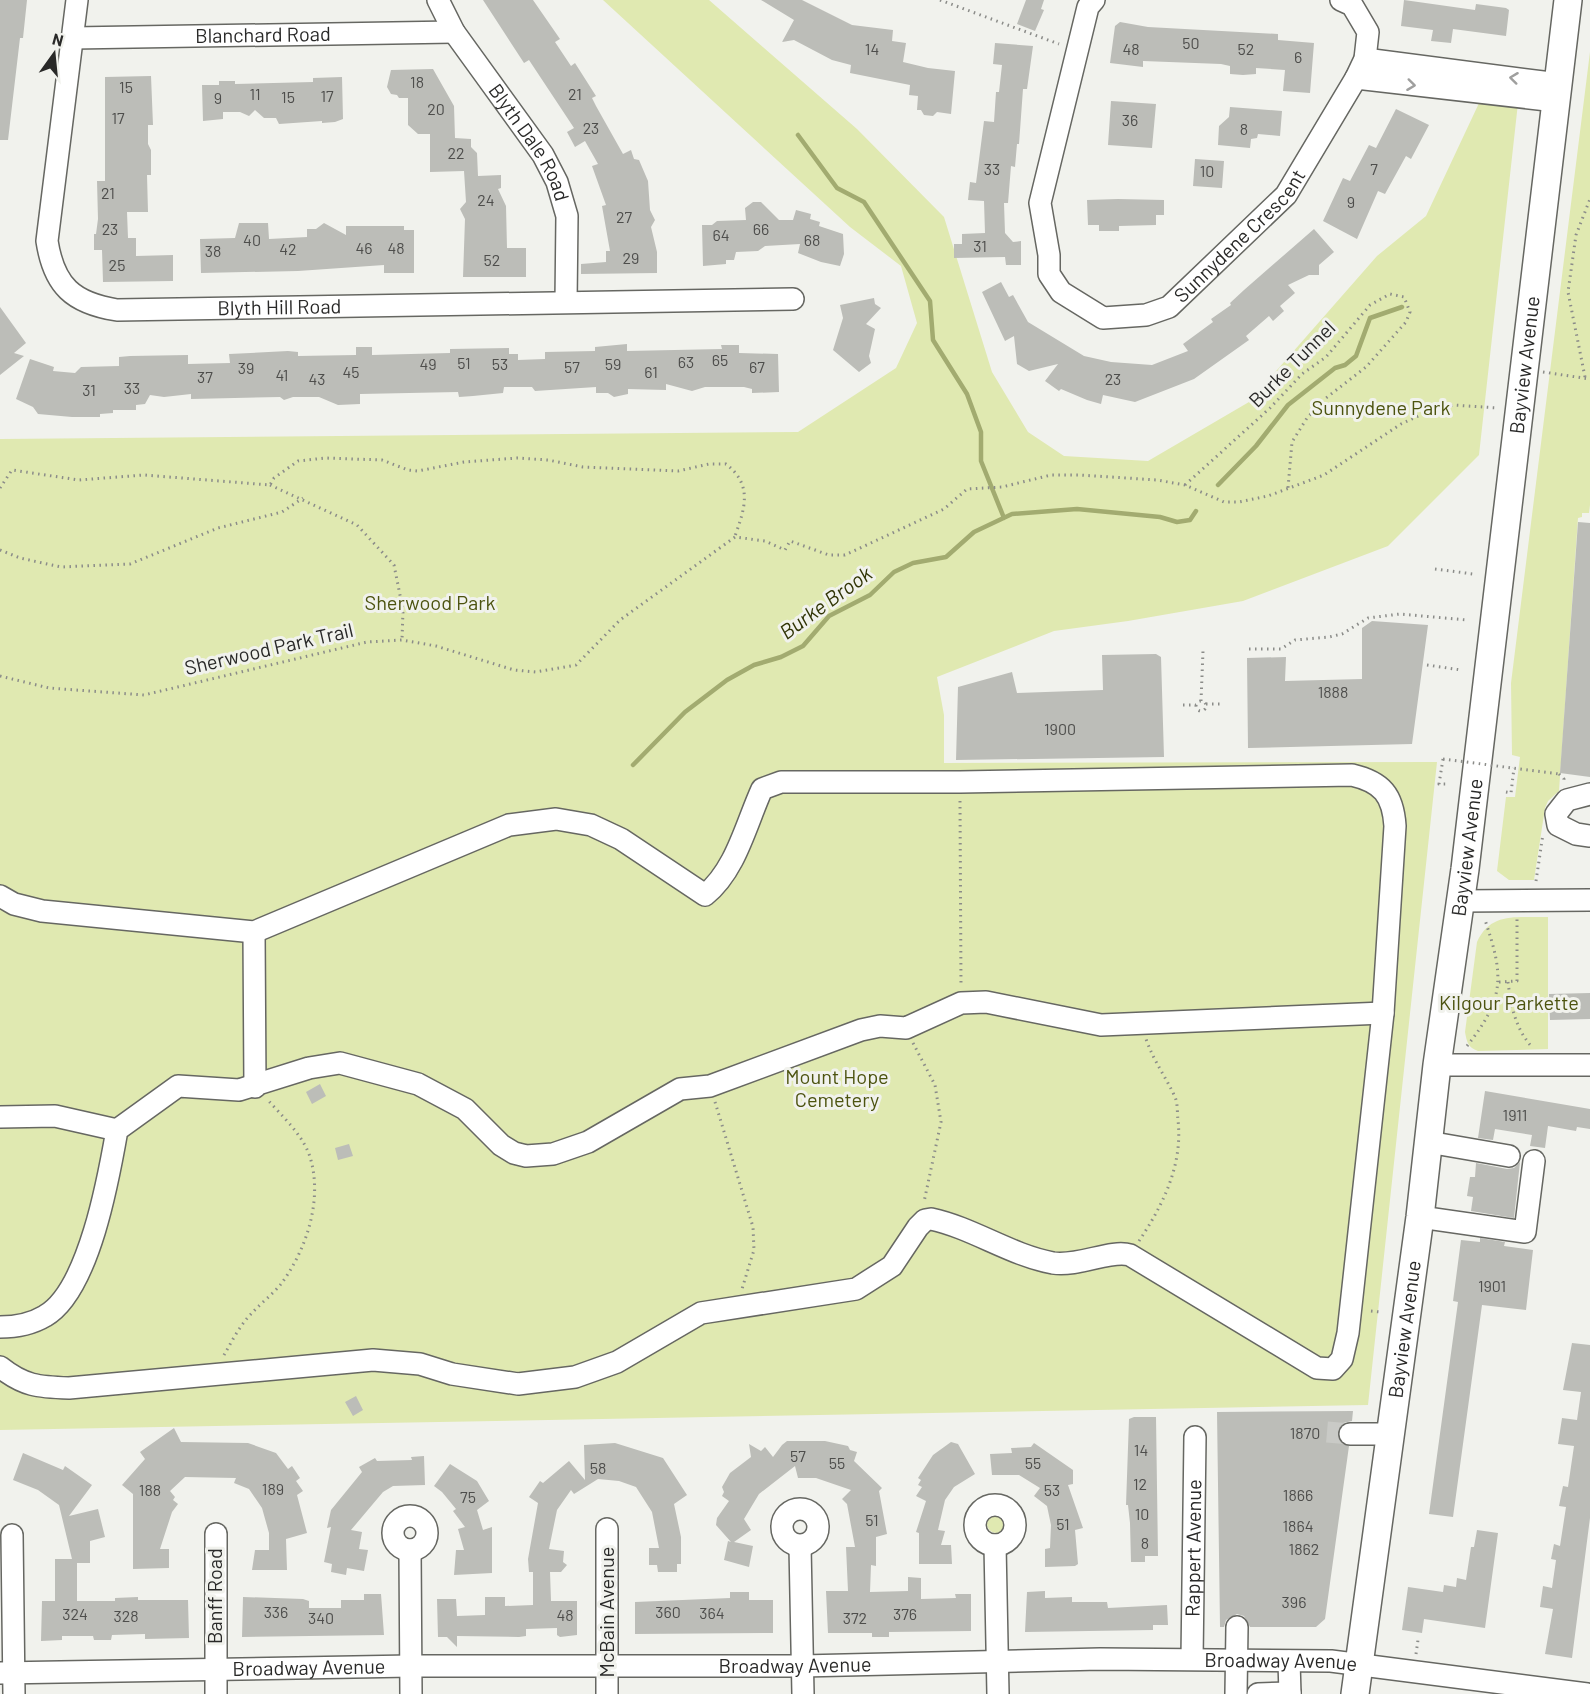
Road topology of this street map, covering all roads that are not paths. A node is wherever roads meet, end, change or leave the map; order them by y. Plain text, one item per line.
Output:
1 (77, 0) edge
2 (438, 0) edge
3 (1094, 0) edge
4 (1341, 0) edge
5 (1568, 0) edge
6 (454, 32) junction
7 (73, 38) junction
8 (1365, 58) junction
9 (1356, 78) junction
10 (1467, 82) junction
11 (1558, 92) junction
12 (793, 299) dead end
13 (566, 302) junction
14 (1590, 794) edge
15 (1590, 836) edge
16 (0, 896) edge
17 (1590, 900) edge
18 (1461, 901) junction
19 (254, 932) junction
20 (1383, 1013) junction
21 (1437, 1065) junction
22 (1590, 1065) edge
23 (255, 1087) junction
24 (0, 1117) edge
25 (117, 1130) junction
26 (1428, 1142) junction
27 (1509, 1155) dead end
28 (1534, 1161) dead end
29 (1420, 1217) junction
30 (0, 1327) edge
31 (0, 1367) edge
32 (1350, 1434) tunnel mouth
33 (1390, 1434) junction
34 (1195, 1437) dead end
35 (607, 1529) dead end
36 (216, 1534) dead end
37 (12, 1535) dead end
38 (995, 1545) dead end
39 (800, 1546) dead end
40 (410, 1550) dead end
41 (1237, 1627) dead end
42 (1192, 1659) junction
43 (1236, 1660) junction
44 (1289, 1661) junction
45 (997, 1662) junction
46 (1359, 1664) junction
47 (607, 1665) junction
48 (411, 1666) junction
49 (802, 1666) junction
50 (215, 1669) junction
51 (7, 1672) edge
52 (14, 1694) edge
53 (216, 1694) edge
54 (411, 1694) edge
55 (607, 1694) edge
56 (802, 1694) edge
57 (998, 1694) edge
58 (1236, 1694) edge
59 (1258, 1694) edge
60 (1290, 1694) edge
61 (1355, 1694) edge
62 (1587, 1694) edge

1 - 7 street, Blyth Hill Road
2 - 6 street, Blyth Dale Road
3 - 9 street, Sunnydene Crescent
4 - 8 street, Sunnydene Crescent
5 - 11 main road, Bayview Avenue
6 - 7 street, Blanchard Road
6 - 13 street, Blyth Dale Road
7 - 13 street, Blyth Hill Road
8 - 9 street, Sunnydene Crescent
8 - 10 street
9 -> 10 street
10 - 11 street
11 - 18 main road, Bayview Avenue
12 - 13 street, Blyth Hill Road
14 - 15 street
16 - 19 street
17 - 18 street
18 - 21 main road, Bayview Avenue
19 - 20 street
19 - 23 street
20 - 23 street
20 - 31 street
21 - 22 street
21 - 26 main road, Bayview Avenue
23 - 25 street
24 - 25 street
25 - 30 street
26 - 27 street
26 - 29 main road, Bayview Avenue
28 - 29 street
29 - 33 main road, Bayview Avenue
32 - 33 street
33 - 46 main road, Bayview Avenue
34 - 42 street, Rappert Avenue
35 - 47 street, McBain Avenue
36 - 50 street, Banff Road
37 - 51 street
38 - 45 street
39 - 49 street
40 - 48 street
41 - 43 street
42 - 43 street, Broadway Avenue
42 - 45 street, Broadway Avenue
43 - 44 street, Broadway Avenue
43 - 58 street
44 - 46 street, Broadway Avenue
44 - 60 street
45 - 49 street, Broadway Avenue
45 - 57 street
46 - 61 main road, Bayview Avenue
46 - 62 street, Broadway Avenue
47 - 48 street, Broadway Avenue
47 - 49 street, Broadway Avenue
47 - 55 street, McBain Avenue
48 - 50 street, Broadway Avenue
48 - 54 street
49 - 56 street
50 - 51 street, Broadway Avenue
50 - 53 street, Banff Road
51 - 52 street
59 - 60 street

